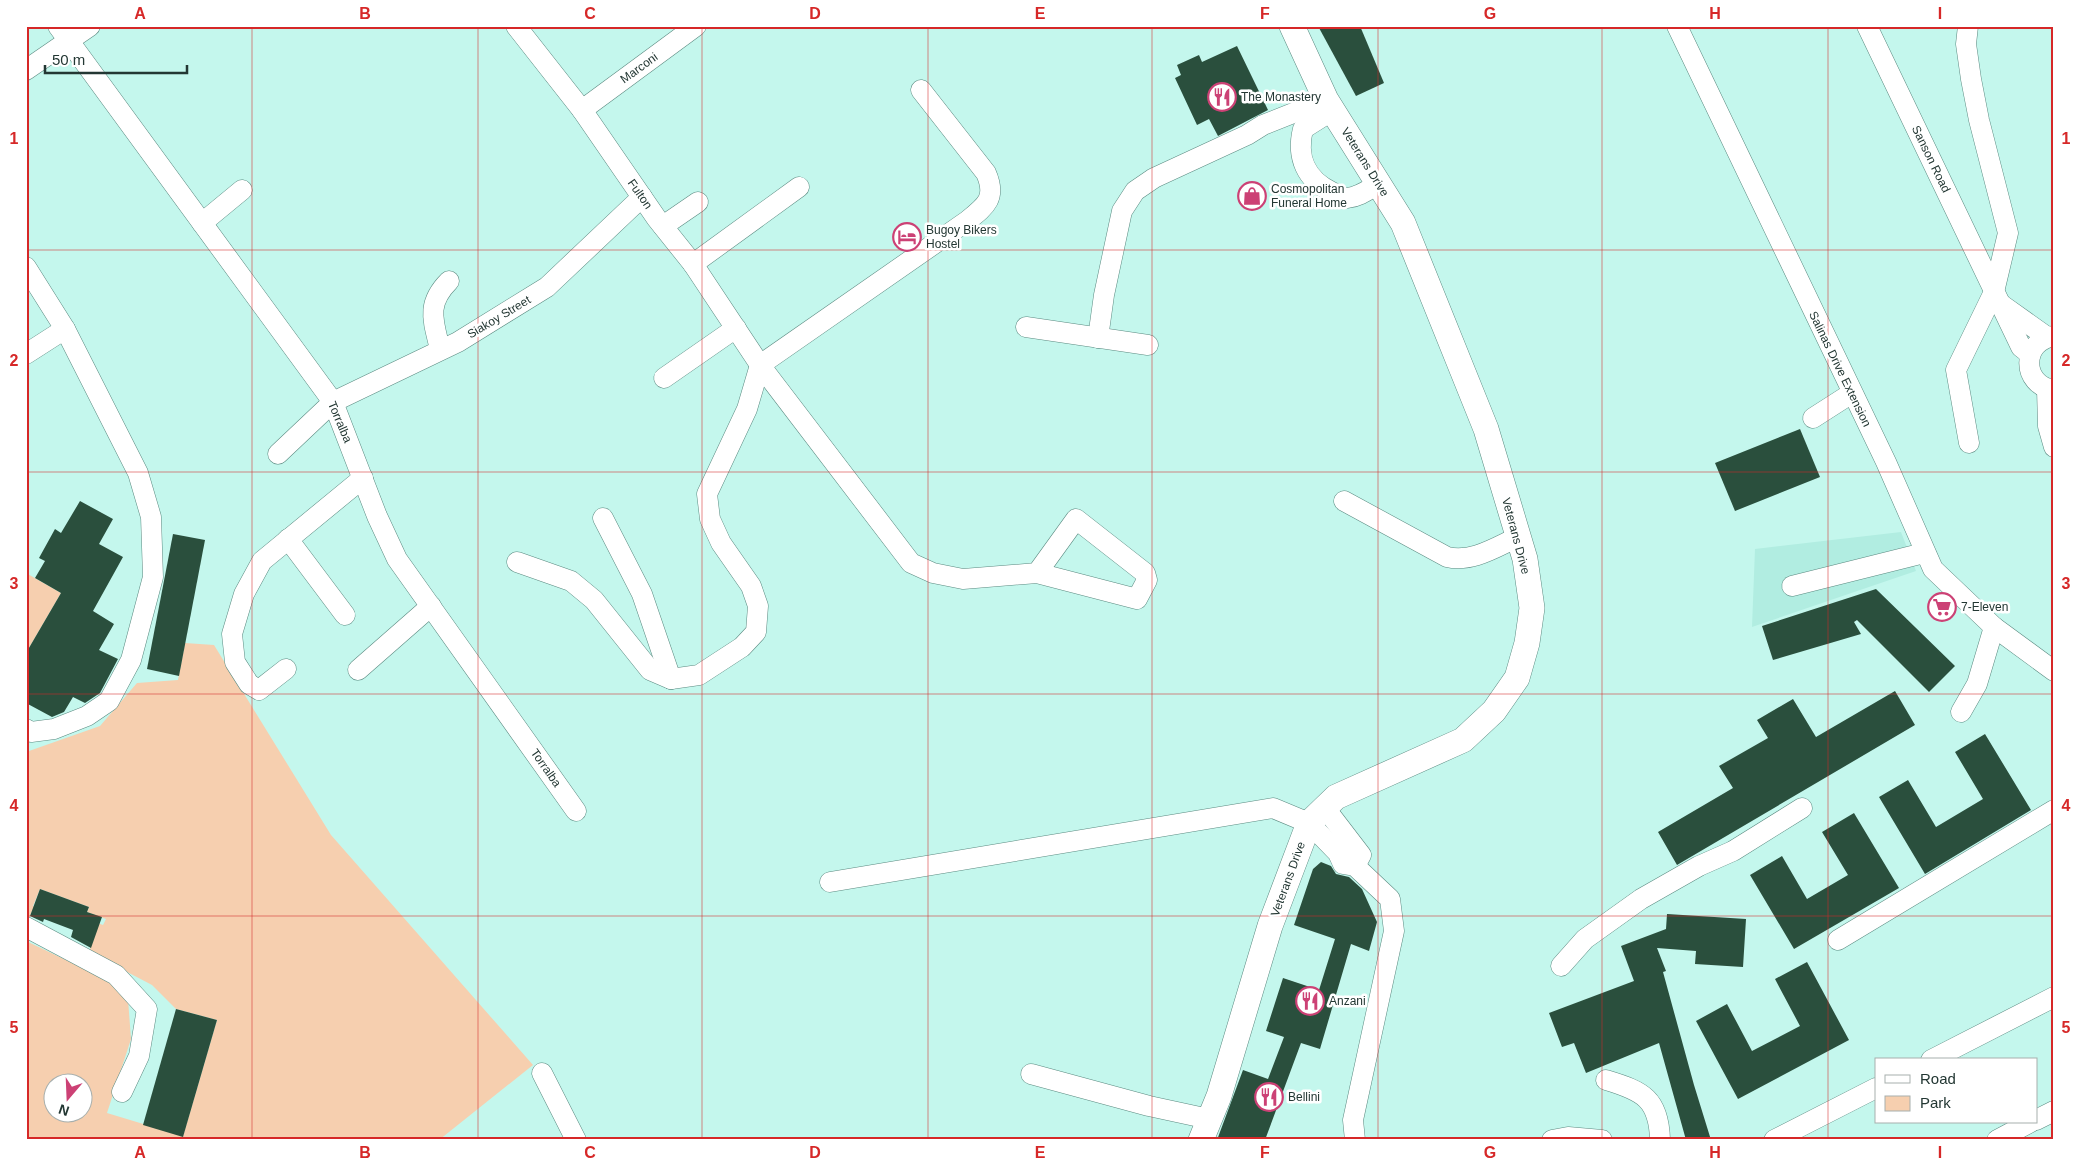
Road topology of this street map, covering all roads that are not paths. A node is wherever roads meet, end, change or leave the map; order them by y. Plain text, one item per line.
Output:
1 (90, 26) edge
2 (516, 26) edge
3 (696, 26) edge
4 (1292, 26) edge
5 (1677, 26) edge
6 (1867, 26) edge
7 (1968, 26) edge
8 (63, 34) edge
9 (26, 70) edge
10 (921, 90) dead end
11 (1329, 105) junction
12 (582, 110) junction
13 (1378, 184) junction
14 (799, 187) dead end
15 (242, 190) dead end
16 (642, 197) junction
17 (698, 202) dead end
18 (202, 223) junction
19 (663, 226) junction
20 (693, 264) junction
21 (26, 267) edge
22 (450, 281) dead end
23 (1998, 299) junction
24 (1026, 327) dead end
25 (736, 328) junction
26 (65, 330) junction
27 (2050, 336) edge
28 (1098, 338) junction
29 (1148, 345) dead end
30 (440, 349) junction
31 (26, 354) edge
32 (2030, 354) junction
33 (760, 365) junction
34 (664, 378) dead end
35 (2050, 390) edge
36 (1852, 393) junction
37 (333, 402) junction
38 (1812, 418) dead end
39 (1969, 443) dead end
40 (2054, 447) edge
41 (278, 454) dead end
42 (363, 478) junction
43 (1344, 501) dead end
44 (603, 518) dead end
45 (1518, 537) junction
46 (288, 539) junction
47 (1924, 553) junction
48 (517, 562) dead end
49 (1037, 573) junction
50 (1792, 586) dead end
51 (431, 606) junction
52 (345, 615) dead end
53 (1994, 627) junction
54 (286, 669) dead end
55 (358, 670) dead end
56 (2054, 671) edge
57 (671, 679) junction
58 (1961, 712) dead end
59 (26, 730) edge
60 (1802, 808) dead end
61 (2054, 810) edge
62 (576, 811) dead end
63 (1317, 816) junction
64 (830, 882) dead end
65 (26, 927) edge
66 (1838, 940) dead end
67 (1561, 966) dead end
68 (2054, 997) edge
69 (1935, 1058) edge
70 (542, 1073) dead end
71 (1032, 1074) dead end
72 (1606, 1080) dead end
73 (1875, 1089) edge
74 (122, 1092) dead end
75 (2054, 1111) edge
76 (2038, 1119) edge
77 (2027, 1124) edge
78 (1205, 1129) edge
79 (576, 1140) edge
80 (1355, 1140) edge
81 (1552, 1140) edge
82 (1602, 1140) edge
83 (1660, 1140) edge
84 (1775, 1140) edge
85 (1997, 1140) edge

1 - 8 street
2 - 12 street, Fulton
3 - 12 street, Marconi
4 - 11 main road, Veterans Drive
5 - 36 street, Salinas Drive Extension
6 - 23 street, Sanson Road
7 - 23 street
8 - 9 street
8 - 18 street, Torralba
10 - 33 street
11 - 13 main road, Veterans Drive
11 - 13 street
11 - 28 street
12 - 16 street, Fulton
13 - 45 main road, Veterans Drive
14 - 20 street
15 - 18 street
16 - 19 street, Fulton
16 - 30 street, Siakoy Street
17 - 19 street
18 - 37 street, Torralba
19 - 20 street, Fulton
20 - 25 street, Fulton
21 - 26 street
22 - 30 street
23 - 27 street
23 - 32 street, Sanson Road
23 - 39 street
24 - 28 street
25 - 33 street, Fulton
25 - 34 street
26 - 31 street
26 - 59 street
27 - 32 street
28 - 29 street
30 - 37 street, Siakoy Street
32 - 35 street
33 - 49 street, Fulton
33 - 57 street
35 - 40 street
36 - 38 street
36 - 47 street, Salinas Drive Extension
37 - 41 street, Siakoy Street
37 - 42 street, Torralba
42 - 46 street
42 - 51 street, Torralba
43 - 45 street
44 - 57 street
45 - 63 main road, Veterans Drive
46 - 52 street
46 - 54 street
47 - 50 street
47 - 53 street, Salinas Drive Extension
48 - 57 street
49 - 49 street, Fulton
51 - 55 street
51 - 62 street, Torralba
53 - 56 street, Salinas Drive Extension
53 - 58 street
60 - 67 street
61 - 66 street
63 - 64 street
63 - 78 main road, Veterans Drive
63 - 80 street
65 - 74 street
68 - 69 street
70 - 79 street
71 - 78 street
72 - 83 street
73 - 84 street
75 - 76 street
77 - 85 street
81 - 82 street

